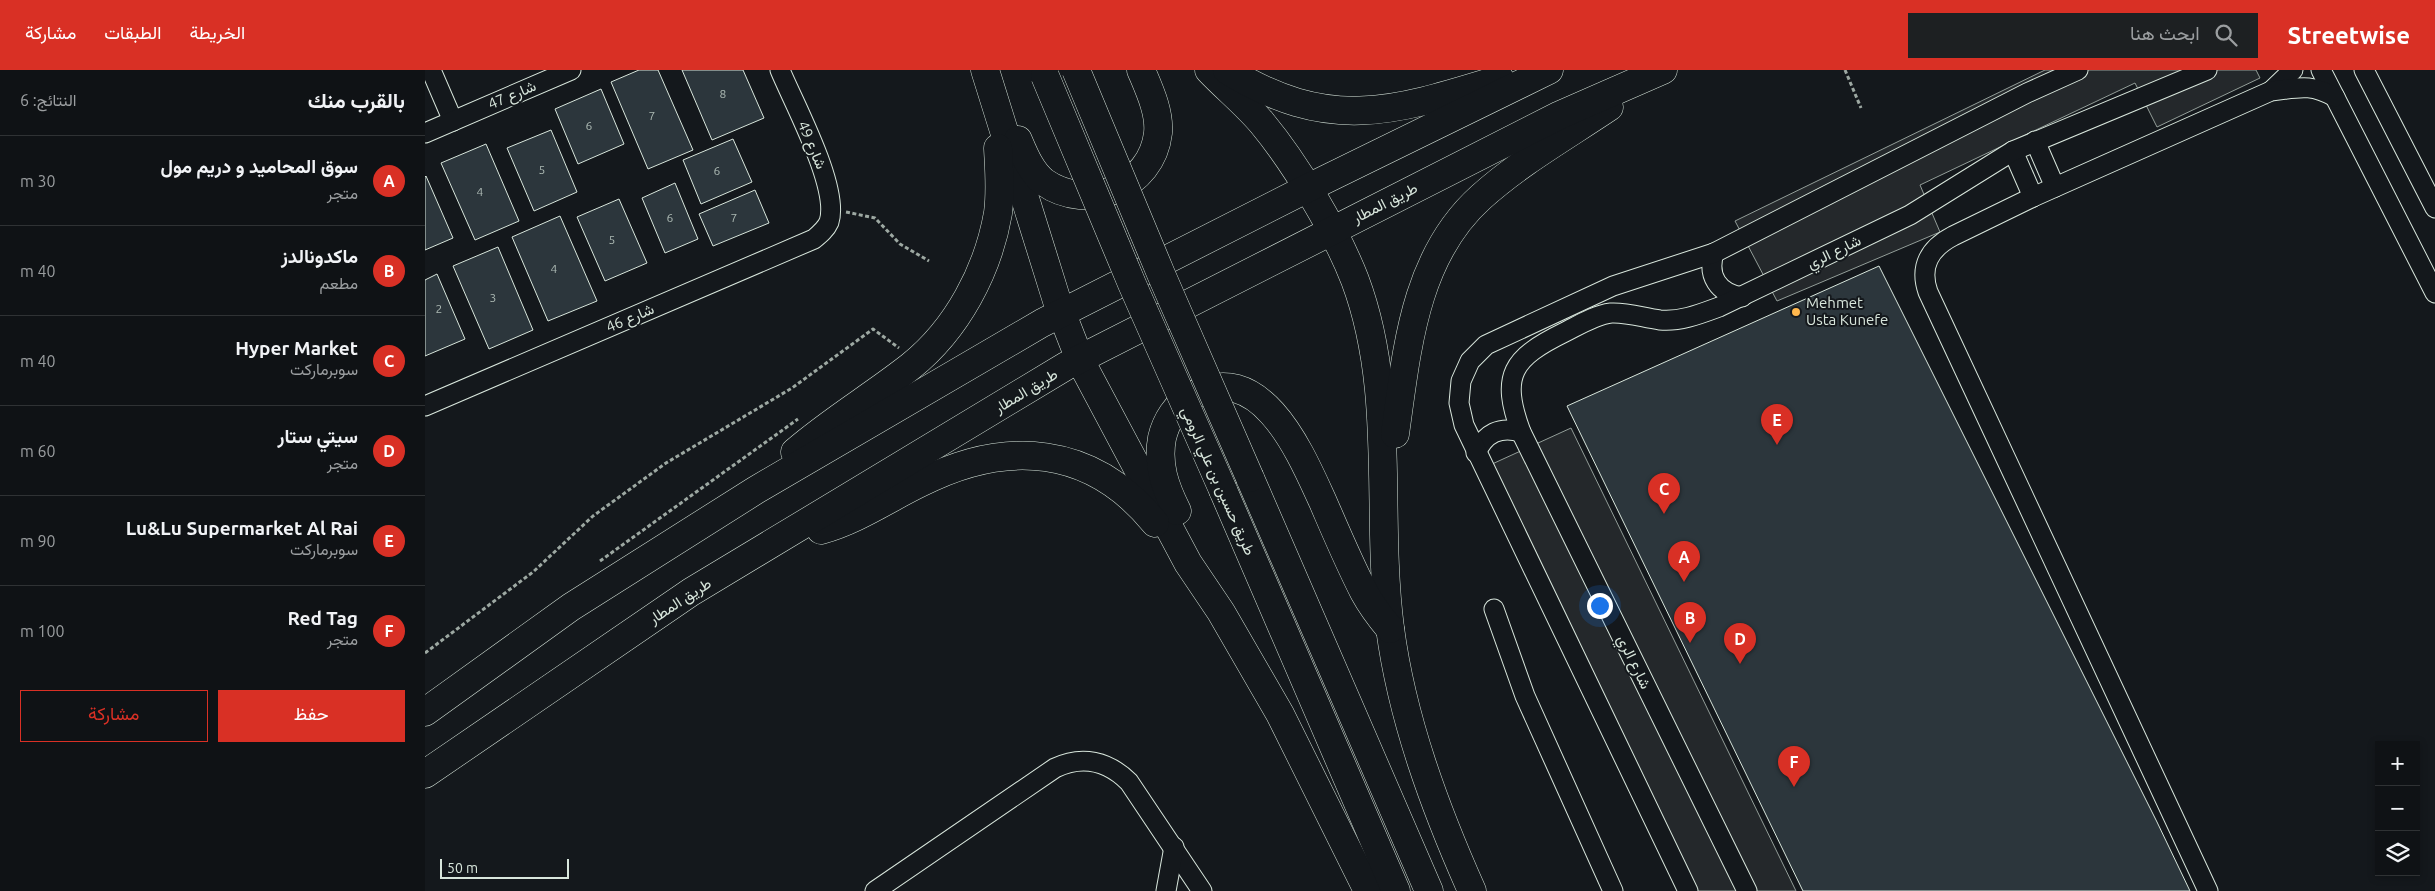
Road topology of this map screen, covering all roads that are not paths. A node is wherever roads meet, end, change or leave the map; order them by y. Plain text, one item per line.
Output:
1 (431, 70) edge
2 (571, 70) edge
3 (780, 70) edge
4 (985, 70) edge
5 (1076, 70) edge
6 (1141, 70) edge
7 (1209, 70) edge
8 (1227, 70) edge
9 (1530, 70) edge
10 (1549, 70) edge
11 (1664, 70) edge
12 (2078, 70) edge
13 (2207, 70) edge
14 (2293, 70) edge
15 (2321, 70) edge
16 (2364, 70) edge
17 (1044, 73) edge
18 (2271, 91) junction
19 (2335, 97) junction
20 (997, 114) junction
21 (453, 121) junction
22 (425, 133) edge
23 (2035, 141) junction
24 (2013, 151) junction
25 (2055, 187) junction
26 (1307, 189) junction
27 (2033, 197) junction
28 (2435, 208) edge
29 (830, 216) joint
30 (1331, 231) junction
31 (1713, 253) junction
32 (2435, 293) edge
33 (1742, 297) junction
34 (1061, 312) junction
35 (1079, 360) junction
36 (425, 406) edge
37 (1521, 432) junction
38 (1476, 453) junction
39 (756, 490) junction
40 (1385, 505) junction
41 (789, 535) junction
42 (1188, 563) junction
43 (1494, 609) dead end
44 (1390, 629) junction
45 (425, 712) edge
46 (425, 774) edge
47 (1174, 847) junction
48 (875, 891) edge
49 (1166, 891) edge
50 (1202, 891) edge
51 (1368, 891) edge
52 (1396, 891) edge
53 (1429, 891) edge
54 (1472, 891) edge
55 (1613, 891) edge
56 (1688, 891) edge
57 (1747, 891) edge
58 (2209, 891) edge

1 - 21 street
2 - 21 street, شارع 47
3 - 29 street, شارع 49
4 - 20 highway
5 - 53 highway, طريق حسين بن علي الرومي, bridge
6 - 20 highway
7 - 26 highway
8 - 9 highway
10 - 26 highway
11 - 30 highway, طريق المطار
11 - 40 highway
12 - 31 street
13 - 23 street, شارع الري
14 - 18 street
15 - 19 street
16 - 28 street
17 - 52 highway, طريق حسين بن علي الرومي, bridge
18 - 19 street
18 - 25 street
19 - 32 street
20 - 34 highway
20 - 39 highway
21 - 22 street, شارع 47
23 - 24 street, شارع الري
23 - 25 street
24 - 27 street
24 - 33 street, شارع الري
25 - 27 street
26 - 30 highway
26 - 34 highway
27 - 58 street
29 - 36 street, شارع 46
30 - 35 highway, طريق المطار
30 - 40 highway
31 - 33 street
31 - 38 street
33 - 37 street, شارع الري
34 - 35 highway
34 - 39 highway
35 - 41 highway, طريق المطار
35 - 42 highway
37 - 38 street
37 - 57 street, شارع الري
38 - 56 street
39 - 45 highway
40 - 44 highway
41 - 42 highway
41 - 46 highway, طريق المطار
42 - 44 highway
42 - 51 highway
43 - 55 street
44 - 54 highway
47 - 48 street
47 - 49 street
47 - 50 street

